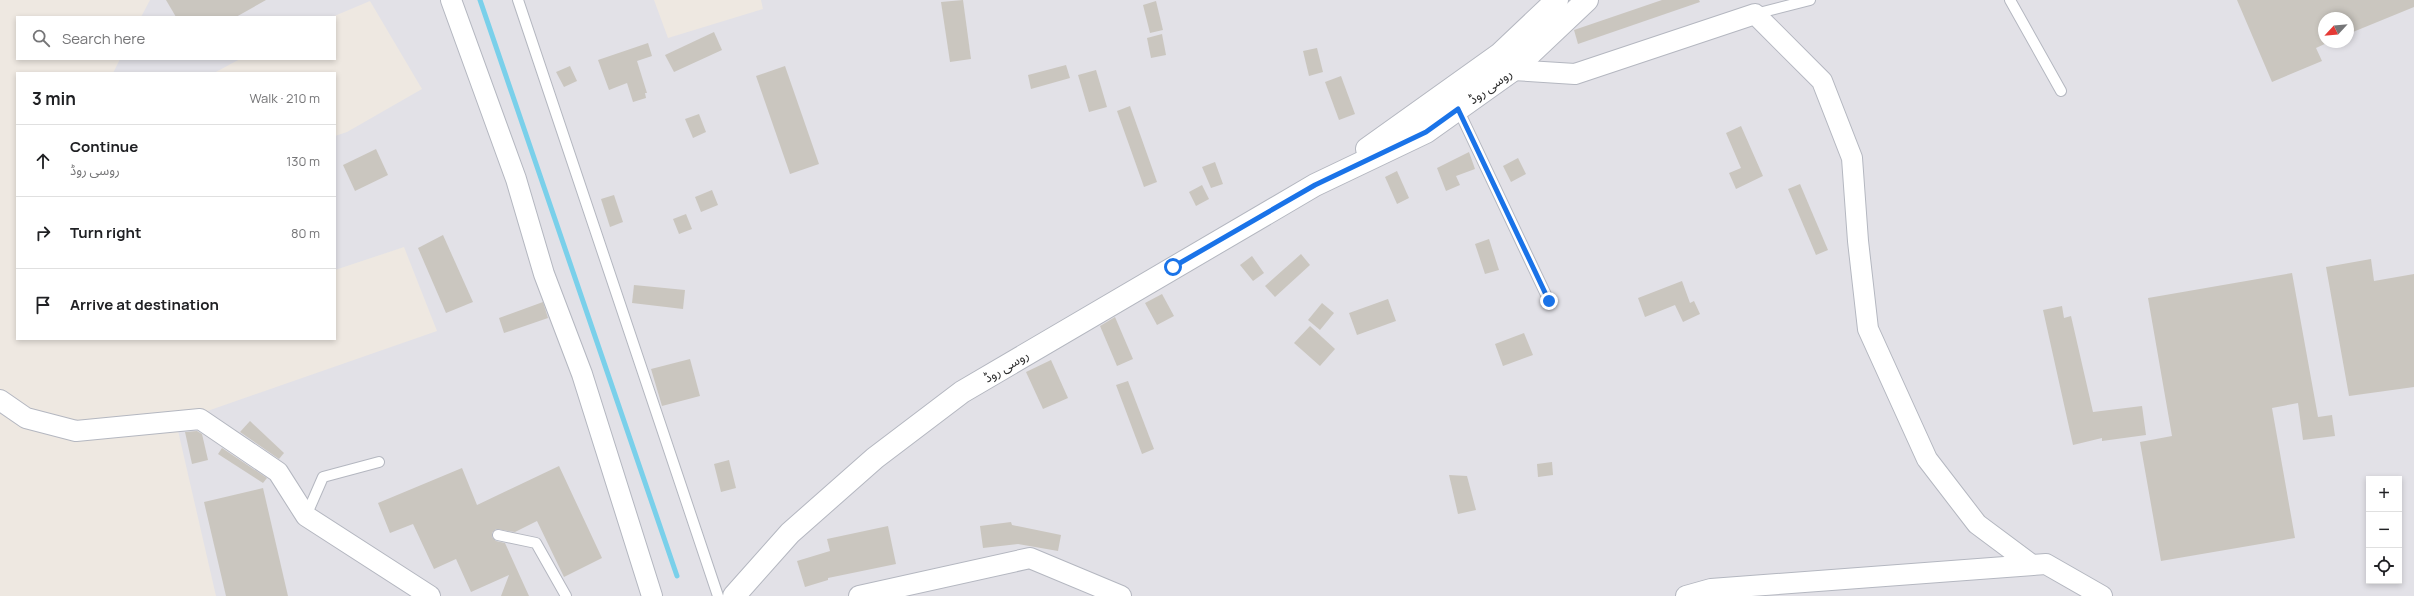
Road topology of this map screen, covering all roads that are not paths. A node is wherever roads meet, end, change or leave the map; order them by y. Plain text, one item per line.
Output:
1 (451, 0) edge
2 (518, 0) edge
3 (1557, 0) edge
4 (1587, 0) edge
5 (1810, 0) edge
6 (2010, 0) edge
7 (1754, 14) junction
8 (1513, 70) junction
9 (2061, 91) dead end
10 (1458, 109) junction
11 (1315, 185) junction
12 (1549, 301) dead end
13 (0, 400) edge
14 (379, 462) dead end
15 (306, 516) junction
16 (498, 534) dead end
17 (2032, 565) junction
18 (430, 596) edge
19 (566, 596) edge
20 (652, 596) edge
21 (718, 596) edge
22 (734, 596) edge
23 (859, 596) edge
24 (1121, 596) edge
25 (1686, 596) edge
26 (2102, 596) edge

1 - 20 street
2 - 21 lane
3 - 11 main road, روسی روڈ
4 - 8 main road, روسی روڈ
5 - 7 lane
6 - 9 lane
7 - 8 street
7 - 17 street
8 - 10 main road, روسی روڈ
10 - 11 main road, روسی روڈ
10 - 12 lane
11 - 22 main road, روسی روڈ
13 - 15 street
14 - 15 lane
15 - 18 street
16 - 19 lane
17 - 25 street
17 - 26 street
23 - 24 street

